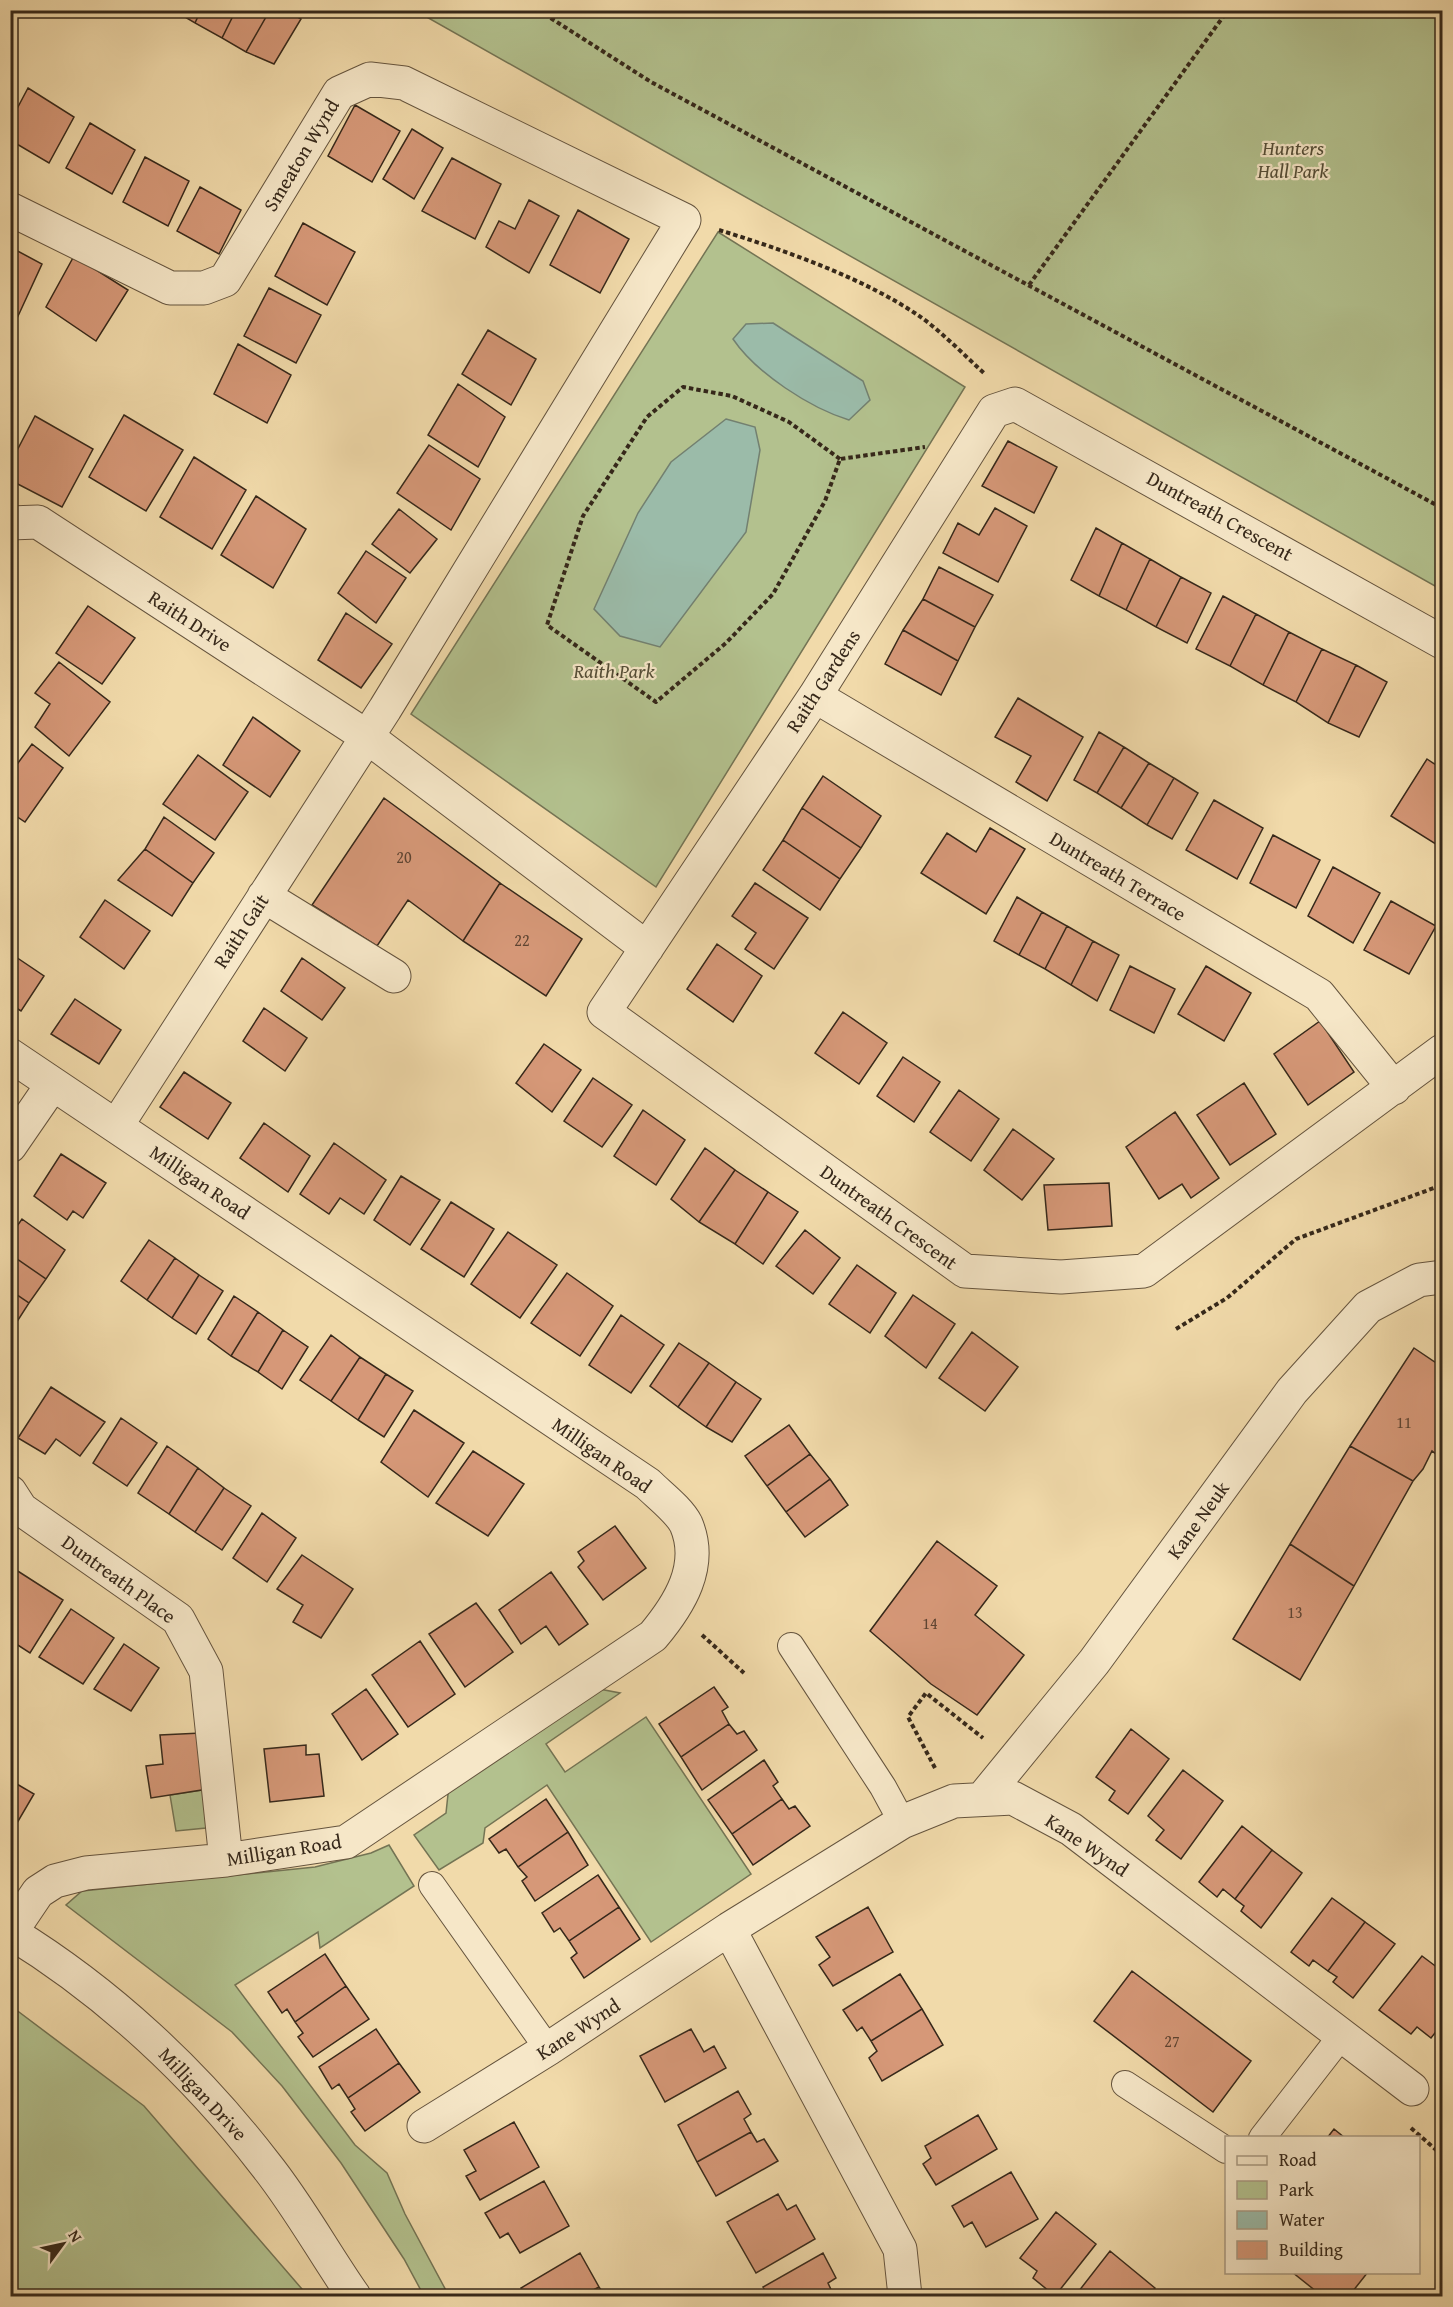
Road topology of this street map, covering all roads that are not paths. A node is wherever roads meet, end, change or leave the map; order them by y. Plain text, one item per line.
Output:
1 (10, 209) edge
2 (1005, 407) joint
3 (10, 523) edge
4 (1443, 642) edge
5 (815, 696) junction
6 (366, 736) junction
7 (264, 896) junction
8 (647, 948) junction
9 (394, 975) dead end
10 (1443, 1051) edge
11 (10, 1055) edge
12 (52, 1085) junction
13 (1394, 1088) junction
14 (117, 1125) junction
15 (10, 1146) edge
16 (1443, 1277) edge
17 (10, 1492) edge
18 (791, 1646) dead end
19 (982, 1799) junction
20 (902, 1822) junction
21 (226, 1860) junction
22 (432, 1885) dead end
23 (729, 1929) junction
24 (11, 1932) edge
25 (1342, 2035) junction
26 (548, 2049) junction
27 (1125, 2084) dead end
28 (1412, 2089) dead end
29 (424, 2126) dead end
30 (1264, 2136) edge
31 (1225, 2149) edge
32 (354, 2296) edge
33 (905, 2296) edge

1 - 6 street, Smeaton Wynd
2 - 4 street, Duntreath Crescent
2 - 5 street, Raith Gardens
3 - 6 street, Raith Drive
5 - 8 street, Raith Gardens
5 - 13 street, Duntreath Terrace
6 - 7 street, Raith Gait
6 - 8 street, Raith Drive
7 - 9 street
7 - 14 street, Raith Gait
8 - 13 street, Duntreath Crescent
10 - 13 street, Duntreath Crescent
11 - 12 street, Milligan Road
12 - 14 street, Milligan Road
12 - 15 street
14 - 21 street, Milligan Road
16 - 19 street, Kane Neuk
17 - 21 street, Duntreath Place
18 - 20 lane
19 - 20 street, Kane Wynd
19 - 25 street, Kane Wynd
20 - 23 street, Kane Wynd
21 - 24 street, Milligan Road
22 - 26 lane
23 - 26 street, Kane Wynd
23 - 33 street
24 - 32 street, Milligan Drive
25 - 28 street, Kane Wynd
25 - 30 lane
26 - 29 street, Kane Wynd
27 - 31 lane

